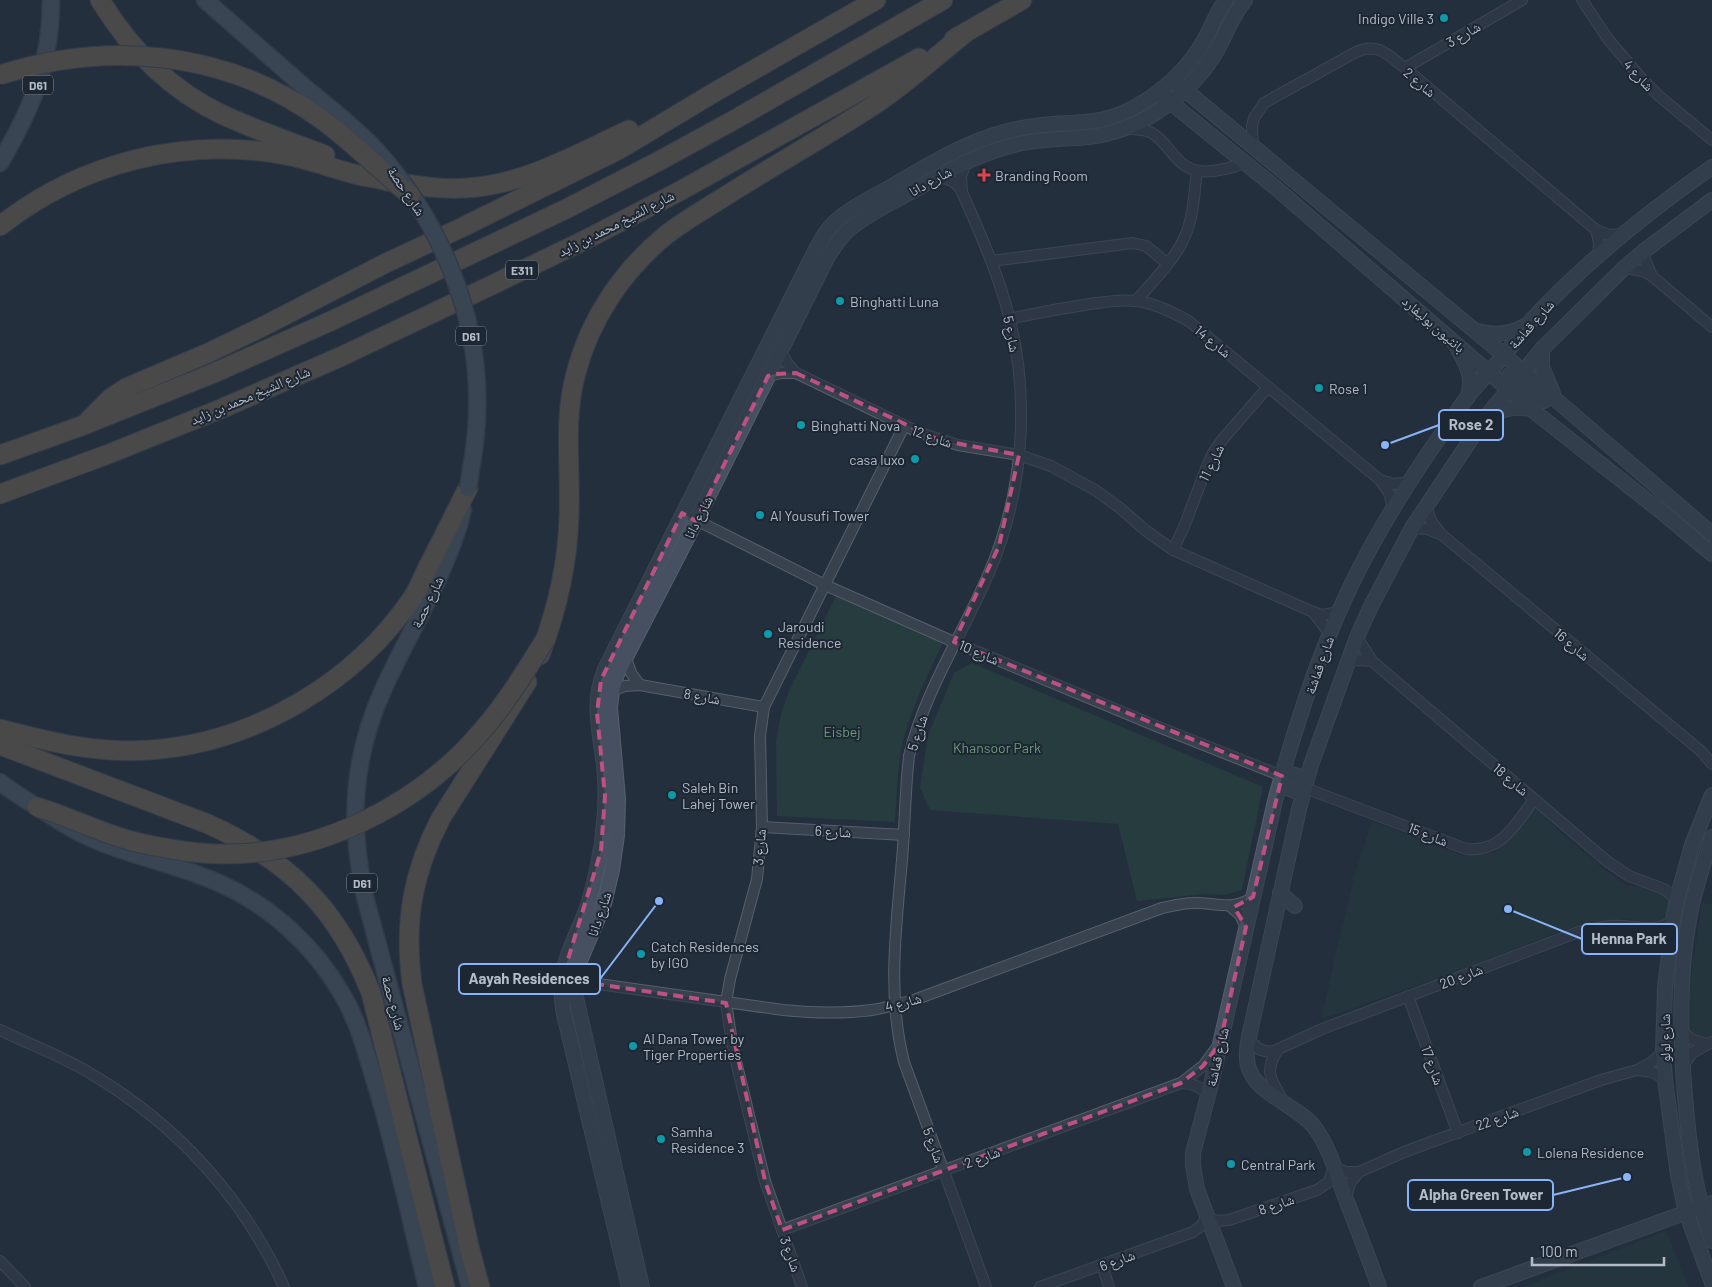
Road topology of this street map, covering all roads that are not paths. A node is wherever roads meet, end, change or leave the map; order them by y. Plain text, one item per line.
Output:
1 (52, 0) edge
2 (100, 0) edge
3 (205, 0) edge
4 (876, 0) edge
5 (943, 0) edge
6 (1022, 0) edge
7 (1226, 0) edge
8 (1245, 0) edge
9 (1522, 0) edge
10 (1582, 0) edge
11 (964, 34) junction
12 (1405, 68) junction
13 (1202, 72) junction
14 (0, 75) edge
15 (1173, 80) junction
16 (1185, 90) junction
17 (1158, 91) junction
18 (714, 92) junction
19 (1170, 102) junction
20 (1208, 109) junction
21 (1123, 128) junction
22 (1711, 141) edge
23 (1253, 147) junction
24 (967, 161) junction
25 (0, 163) edge
26 (1245, 163) junction
27 (1712, 166) edge
28 (1197, 171) junction
29 (936, 178) junction
30 (389, 181) junction
31 (962, 192) junction
32 (410, 195) junction
33 (1712, 200) edge
34 (0, 226) edge
35 (1596, 230) junction
36 (1623, 234) junction
37 (1644, 251) junction
38 (1598, 256) junction
39 (991, 261) junction
40 (1167, 263) junction
41 (1624, 268) junction
42 (1652, 276) junction
43 (1136, 301) junction
44 (1010, 319) junction
45 (1428, 319) junction
46 (1528, 324) junction
47 (1712, 327) edge
48 (1474, 330) junction
49 (1453, 340) junction
50 (1542, 349) junction
51 (781, 350) junction
52 (1496, 364) junction
53 (796, 373) junction
54 (768, 376) junction
55 (1516, 380) junction
56 (1268, 387) junction
57 (1468, 397) junction
58 (1557, 400) junction
59 (1532, 409) junction
60 (1485, 418) junction
61 (84, 425) junction
62 (904, 426) junction
63 (1588, 428) junction
64 (0, 455) edge
65 (1019, 455) junction
66 (1380, 480) junction
67 (1408, 482) junction
68 (468, 488) junction
69 (0, 494) edge
70 (1426, 505) junction
71 (1393, 508) junction
72 (682, 513) junction
73 (696, 521) junction
74 (1412, 528) junction
75 (1441, 534) junction
76 (1712, 534) edge
77 (1173, 550) junction
78 (1712, 554) edge
79 (825, 585) junction
80 (1313, 612) junction
81 (1339, 612) junction
82 (1330, 634) junction
83 (1357, 637) junction
84 (546, 640) junction
85 (954, 642) junction
86 (626, 658) junction
87 (1372, 661) junction
88 (1347, 663) junction
89 (640, 685) junction
90 (612, 691) junction
91 (764, 707) junction
92 (0, 729) edge
93 (0, 745) edge
94 (1707, 754) edge
95 (1712, 764) edge
96 (1282, 776) junction
97 (0, 782) edge
98 (1305, 788) junction
99 (1712, 795) edge
100 (1534, 800) junction
101 (37, 807) junction
102 (762, 827) junction
103 (904, 835) junction
104 (1712, 837) edge
105 (1681, 879) junction
106 (1657, 885) junction
107 (1280, 893) junction
108 (1253, 897) junction
109 (1676, 899) junction
110 (1230, 906) junction
111 (1295, 906) dead end
112 (1672, 920) junction
113 (1246, 927) junction
114 (1649, 929) junction
115 (1670, 947) junction
116 (568, 980) junction
117 (1408, 996) junction
118 (726, 1003) junction
119 (894, 1005) junction
120 (0, 1030) edge
121 (1682, 1032) junction
122 (1249, 1037) junction
123 (1709, 1043) edge
124 (1220, 1044) junction
125 (1278, 1050) junction
126 (1663, 1052) junction
127 (1682, 1066) junction
128 (1637, 1070) junction
129 (1665, 1079) junction
130 (1181, 1083) junction
131 (1208, 1096) junction
132 (1284, 1103) junction
133 (1458, 1133) junction
134 (1334, 1167) junction
135 (944, 1171) junction
136 (1359, 1172) junction
137 (1346, 1197) junction
138 (1707, 1205) edge
139 (1686, 1212) junction
140 (1207, 1216) junction
141 (782, 1230) junction
142 (1193, 1232) junction
143 (1214, 1237) junction
144 (1712, 1241) edge
145 (0, 1261) edge
146 (1102, 1265) junction
147 (1712, 1283) edge
148 (25, 1287) edge
149 (284, 1287) edge
150 (427, 1287) edge
151 (445, 1287) edge
152 (470, 1287) edge
153 (480, 1287) edge
154 (629, 1287) edge
155 (642, 1287) edge
156 (802, 1287) edge
157 (986, 1287) edge
158 (1040, 1287) edge
159 (1109, 1287) edge
160 (1234, 1287) edge
161 (1379, 1287) edge
162 (1481, 1287) edge

1 - 25 main road, D61
2 - 30 highway
3 - 32 main road, شارع حصة / D61, bridge
4 - 18 highway
5 - 61 highway, E311
6 - 11 highway, شارع الشيخ محمد بن زايد / E311
7 - 15 street, شارع دانا
8 - 13 street, شارع دانا
9 - 12 street, شارع 3
10 - 22 street, شارع 4
11 - 69 highway, شارع الشيخ محمد بن زايد / E311
11 - 84 highway
12 - 23 street, شارع 2
12 - 35 street, شارع 2
13 - 16 street, شارع دانا
13 - 20 street
14 - 32 highway, bridge
15 - 16 street, بانثيون بوليفارد
15 - 17 street, شارع دانا
16 - 19 street, شارع دانا
16 - 20 street, بانثيون بوليفارد
17 - 19 street, بانثيون بوليفارد
17 - 72 street, شارع دانا
18 - 30 highway
18 - 61 highway
19 - 21 street, شارع دانا
19 - 26 street, بانثيون بوليفارد
20 - 23 street, بانثيون بوليفارد
21 - 24 street, شارع دانا
21 - 28 street
23 - 48 street, بانثيون بوليفارد
24 - 29 street, شارع دانا
24 - 31 street, شارع 5
26 - 28 street
26 - 45 street, بانثيون بوليفارد
27 - 36 street, شارع قماشة
28 - 40 street
29 - 31 street
29 - 51 street, شارع دانا
30 - 34 highway
31 - 39 street, شارع 5
32 - 68 main road, شارع حصة / D61, bridge
33 - 37 street, شارع قماشة
35 - 36 street
35 - 38 street
36 - 38 street, شارع قماشة
37 - 41 street, شارع قماشة
37 - 42 street
38 - 46 street, شارع قماشة
39 - 40 street
39 - 44 street, شارع 5
40 - 43 street
41 - 42 street
41 - 50 street, شارع قماشة
42 - 47 street
43 - 44 street, شارع 14
43 - 56 street, شارع 14
44 - 65 street, شارع 5
45 - 49 street, بانثيون بوليفارد
45 - 52 street
46 - 48 street
46 - 52 street, شارع قماشة
48 - 52 street, بانثيون بوليفارد
49 - 52 street, بانثيون بوليفارد
49 - 57 street
50 - 55 street, شارع قماشة
50 - 58 street
51 - 53 street, شارع 12
51 - 54 street, شارع دانا
52 - 55 street, بانثيون بوليفارد
52 - 55 street, بانثيون بوليفارد
52 - 57 street, شارع قماشة
53 - 54 street
53 - 62 street, شارع 12
54 - 73 street, شارع دانا
55 - 58 street, بانثيون بوليفارد
55 - 59 street, بانثيون بوليفارد
55 - 60 street, شارع قماشة
55 - 63 street
56 - 66 street, شارع 14
56 - 77 street, شارع 11
57 - 67 street, شارع قماشة
58 - 63 street, بانثيون بوليفارد
59 - 60 street
59 - 78 street, بانثيون بوليفارد
60 - 70 street, شارع قماشة
61 - 64 highway, E311
62 - 65 street, شارع 12
62 - 79 street, شارع 3
63 - 76 street, بانثيون بوليفارد
65 - 77 street, شارع 12
65 - 85 street, شارع 5
66 - 67 street
66 - 71 street, شارع 14
67 - 71 street, شارع قماشة
68 - 92 highway
68 - 152 main road, شارع حصة / D61
70 - 74 street, شارع قماشة
70 - 75 street, شارع 16
71 - 81 street, شارع قماشة
72 - 73 street, شارع 10
72 - 116 street, شارع دانا
73 - 79 street, شارع 10
73 - 86 street, شارع دانا
74 - 75 street, شارع 16
74 - 83 street, شارع قماشة
75 - 94 street, شارع 16
77 - 80 street, شارع 12
79 - 85 street, شارع 10
79 - 91 street, شارع 3
80 - 81 street
80 - 82 street
81 - 82 street, شارع قماشة
82 - 96 street, شارع قماشة
83 - 87 street, شارع 18
83 - 88 street, شارع قماشة
84 - 101 highway, bridge
84 - 153 highway, bridge
85 - 96 street, شارع 10
85 - 103 street, شارع 5
86 - 89 street
86 - 90 street, شارع دانا
87 - 88 street
87 - 100 street, شارع 18
88 - 98 street, شارع قماشة
89 - 90 street, شارع 8
89 - 91 street, شارع 8
90 - 116 street, شارع دانا
91 - 102 street, شارع 3
93 - 151 highway
94 - 95 street, شارع 16
96 - 98 street
96 - 108 street, شارع قماشة
97 - 101 main road
98 - 100 street, شارع 15
98 - 107 street, شارع قماشة
99 - 105 street, شارع لولو
100 - 106 street, شارع 18
101 - 150 main road, bridge
102 - 103 street, شارع 6
102 - 118 street, شارع 3
103 - 119 street, شارع 5
104 - 121 street, شارع لولو
105 - 106 street
105 - 109 street, شارع لولو
106 - 109 street, شارع 18
107 - 111 street
107 - 122 street, شارع قماشة
108 - 110 street, شارع 4
108 - 113 street, شارع قماشة
109 - 112 street, شارع لولو
110 - 113 street
110 - 119 street, شارع 4
112 - 114 street, شارع 20
112 - 115 street, شارع لولو
113 - 124 street, شارع قماشة
114 - 115 street
114 - 117 street, شارع 20
115 - 126 street, شارع لولو
116 - 118 street, شارع 4
116 - 154 street, شارع دانا
116 - 155 street, شارع دانا
117 - 125 street, شارع 20
117 - 133 street, شارع 17
118 - 119 street, شارع 4
118 - 141 street, شارع 3
119 - 135 street, شارع 5
120 - 149 street
121 - 123 street
121 - 127 street, شارع لولو
122 - 125 street
122 - 132 street, شارع قماشة
123 - 127 street
124 - 130 street, شارع 2
124 - 131 street, شارع قماشة
125 - 132 street
126 - 128 street, شارع 22
126 - 129 street, شارع لولو
127 - 138 street, شارع لولو
128 - 129 street
128 - 133 street, شارع 22
129 - 139 street, شارع لولو
130 - 131 street
130 - 135 street, شارع 2
131 - 140 street, شارع قماشة
132 - 134 street, شارع قماشة
133 - 136 street, شارع 22
134 - 136 street
134 - 137 street, شارع قماشة
134 - 140 street, شارع 8
135 - 141 street, شارع 2
135 - 157 street, شارع 5
136 - 137 street
137 - 161 street, شارع قماشة
138 - 139 street
138 - 144 street, شارع لولو
139 - 147 street, شارع لولو
139 - 162 street
140 - 142 street, شارع 6
140 - 143 street, شارع قماشة
141 - 156 street, شارع 3
142 - 143 street
142 - 146 street, شارع 6
143 - 160 street, شارع قماشة
145 - 148 street
146 - 158 street, شارع 6
146 - 159 street

